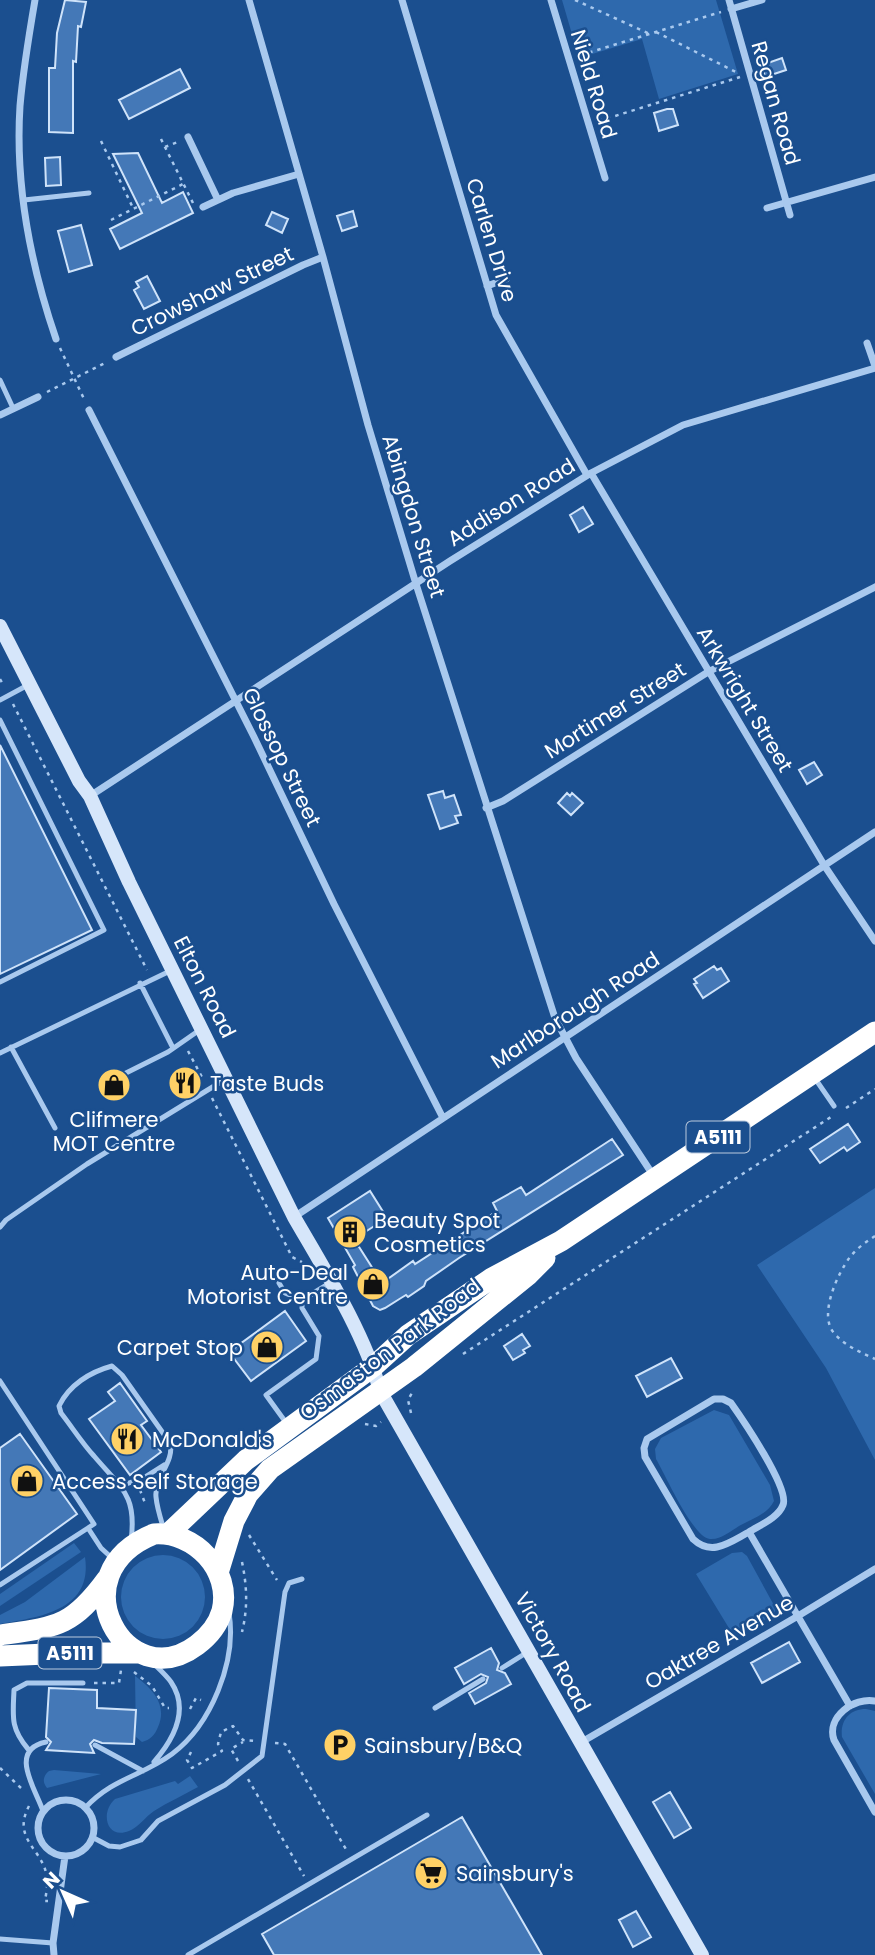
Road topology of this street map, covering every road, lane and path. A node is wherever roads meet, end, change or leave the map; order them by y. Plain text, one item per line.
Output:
1 (35, 0) edge
2 (249, 0) edge
3 (402, 0) edge
4 (551, 0) edge
5 (575, 0) edge
6 (729, 0) edge
7 (762, 0) edge
8 (731, 9) junction
9 (656, 32) junction
10 (650, 34) junction
11 (568, 59) junction
12 (588, 125) junction
13 (188, 137) dead end
14 (160, 139) dead end
15 (101, 141) dead end
16 (299, 174) junction
17 (875, 177) edge
18 (605, 178) dead end
19 (183, 184) junction
20 (89, 193) dead end
21 (24, 200) junction
22 (219, 200) junction
23 (786, 202) junction
24 (133, 208) junction
25 (767, 208) dead end
26 (200, 210) joint
27 (790, 215) dead end
28 (111, 220) dead end
29 (323, 257) junction
30 (506, 279) dead end
31 (487, 286) junction
32 (56, 339) joint
33 (867, 343) dead end
34 (116, 357) joint
35 (875, 367) edge
36 (73, 379) junction
37 (0, 380) edge
38 (38, 397) joint
39 (13, 408) junction
40 (89, 410) joint
41 (0, 415) edge
42 (589, 474) junction
43 (416, 584) junction
44 (875, 587) edge
45 (0, 626) edge
46 (6, 651) edge
47 (708, 672) junction
48 (29, 685) junction
49 (0, 700) edge
50 (236, 701) junction
51 (0, 720) edge
52 (90, 796) junction
53 (486, 808) junction
54 (875, 832) edge
55 (824, 865) junction
56 (875, 941) edge
57 (172, 970) junction
58 (0, 982) edge
59 (140, 983) junction
60 (202, 1029) junction
61 (875, 1032) edge
62 (564, 1037) junction
63 (11, 1047) junction
64 (173, 1048) junction
65 (0, 1053) edge
66 (812, 1075) junction
67 (116, 1077) dead end
68 (227, 1078) junction
69 (875, 1089) edge
70 (834, 1107) dead end
71 (443, 1118) junction
72 (55, 1128) dead end
73 (654, 1177) junction
74 (294, 1217) junction
75 (0, 1227) edge
76 (875, 1236) edge
77 (561, 1241) junction
78 (279, 1283) dead end
79 (331, 1283) junction
80 (302, 1300) junction
81 (457, 1357) dead end
82 (875, 1359) edge
83 (374, 1366) junction
84 (0, 1381) edge
85 (415, 1388) dead end
86 (380, 1391) junction
87 (394, 1417) junction
88 (355, 1422) dead end
89 (289, 1427) junction
90 (167, 1463) junction
91 (121, 1486) junction
92 (88, 1528) junction
93 (749, 1532) junction
94 (167, 1534) junction
95 (244, 1540) dead end
96 (242, 1561) dead end
97 (118, 1562) junction
98 (875, 1569) edge
99 (302, 1579) dead end
100 (221, 1581) junction
101 (0, 1586) edge
102 (285, 1592) junction
103 (798, 1616) junction
104 (0, 1635) edge
105 (241, 1639) dead end
106 (530, 1651) junction
107 (0, 1656) edge
108 (140, 1660) junction
109 (502, 1668) dead end
110 (121, 1670) dead end
111 (483, 1679) dead end
112 (83, 1683) joint
113 (875, 1700) edge
114 (211, 1704) junction
115 (850, 1706) junction
116 (179, 1708) junction
117 (435, 1708) dead end
118 (245, 1740) junction
119 (46, 1742) dead end
120 (264, 1742) junction
121 (579, 1743) junction
122 (95, 1745) dead end
123 (28, 1749) junction
124 (192, 1751) dead end
125 (150, 1767) junction
126 (0, 1768) edge
127 (143, 1771) junction
128 (243, 1771) junction
129 (26, 1793) dead end
130 (85, 1808) junction
131 (42, 1812) junction
132 (875, 1812) edge
133 (427, 1815) dead end
134 (92, 1837) junction
135 (65, 1856) junction
136 (352, 1859) junction
137 (309, 1884) junction
138 (58, 1903) junction
139 (0, 1939) edge
140 (53, 1944) junction
141 (54, 1955) edge
142 (188, 1955) edge
143 (702, 1955) edge

1 - 21 street
2 - 16 street, Abingdon Street
3 - 31 street, Carlen Drive
4 - 11 street, Nield Road
5 - 10 path
6 - 8 street, Regan Road
7 - 8 street
8 - 9 path
8 - 23 street, Regan Road
9 - 10 path
9 - 12 path
10 - 11 path
11 - 12 street, Nield Road
12 - 18 street, Nield Road
13 - 22 street
14 - 19 path
15 - 24 path
16 - 22 street
16 - 29 street, Abingdon Street
17 - 23 street
19 - 24 path
19 - 26 path
20 - 21 lane
21 - 32 street
22 - 26 street
23 - 25 street
23 - 27 street, Regan Road
24 - 28 path
29 - 34 street, Crowshaw Street
29 - 43 street, Abingdon Street
30 - 31 street
31 - 42 street, Carlen Drive
32 - 36 path
33 - 35 street
34 - 36 path
35 - 42 street, Addison Road
36 - 38 path
36 - 40 path
37 - 39 lane
38 - 39 street
39 - 41 street
40 - 50 street, Glossop Street
42 - 43 street, Addison Road
42 - 47 street, Arkwright Street
43 - 50 street, Addison Road
43 - 53 street, Abingdon Street
44 - 47 street, Mortimer Street
45 - 46 street, Elton Road
46 - 48 street, Elton Road
47 - 53 street, Mortimer Street
47 - 55 street, Arkwright Street
48 - 49 lane
48 - 52 street, Elton Road
50 - 52 street, Addison Road
50 - 71 street, Glossop Street
51 - 58 lane
52 - 57 street, Elton Road
53 - 62 street, Abingdon Street
54 - 55 street, Marlborough Road
55 - 56 street, Arkwright Street
55 - 62 street, Marlborough Road
57 - 59 lane
57 - 60 street, Elton Road
59 - 63 lane
59 - 64 lane
60 - 64 lane
60 - 68 street, Elton Road
61 - 66 highway, Osmaston Park Road / A5111
62 - 71 street, Marlborough Road
62 - 73 street, Abingdon Street
63 - 65 lane
63 - 72 lane
64 - 67 lane
66 - 70 lane
66 - 73 highway, Osmaston Park Road / A5111
68 - 74 street, Elton Road
68 - 75 lane
69 - 81 path
71 - 74 street, Marlborough Road
73 - 77 highway, Osmaston Park Road / A5111
74 - 79 street, Elton Road
76 - 82 path
77 - 83 highway, Osmaston Park Road / A5111
77 - 86 highway, Osmaston Park Road / A5111
78 - 80 lane
79 - 80 lane
79 - 83 street, Elton Road
80 - 89 lane
83 - 86 street, Victory Road
83 - 89 highway, Osmaston Park Road / A5111
84 - 92 lane
85 - 87 path
86 - 87 street, Victory Road
86 - 100 highway, Osmaston Park Road / A5111
87 - 88 path
87 - 106 street, Victory Road
89 - 94 highway, Osmaston Park Road / A5111
90 - 91 lane
90 - 91 lane
90 - 94 lane
91 - 97 lane
92 - 97 lane
92 - 101 lane
93 - 93 street
93 - 103 street
94 - 97 highway, Osmaston Park Road / A5111
94 - 100 highway
95 - 102 path
96 - 105 path
97 - 104 highway, A5111
97 - 108 highway, A5111
98 - 103 street, Oaktree Avenue
99 - 102 lane
100 - 108 highway, Osmaston Park Road / A5111
100 - 114 lane
102 - 120 lane
103 - 115 street
103 - 121 street, Oaktree Avenue
106 - 109 lane
106 - 121 street, Victory Road
107 - 108 highway, A5111
108 - 116 lane
108 - 116 path
110 - 112 path
111 - 117 lane
112 - 123 lane
113 - 115 street
114 - 116 path
114 - 125 lane
115 - 132 street
116 - 125 lane
118 - 120 path
118 - 124 path
118 - 128 path
119 - 123 lane
120 - 128 lane
120 - 136 path
121 - 143 street, Victory Road
122 - 127 lane
123 - 131 lane
125 - 127 lane
126 - 129 path
127 - 130 lane
128 - 134 lane
128 - 137 path
130 - 131 street
130 - 134 street
131 - 135 street
131 - 138 path
133 - 136 lane
134 - 135 street
135 - 138 street
136 - 137 lane
137 - 142 lane
138 - 140 street
139 - 140 lane
140 - 141 street

